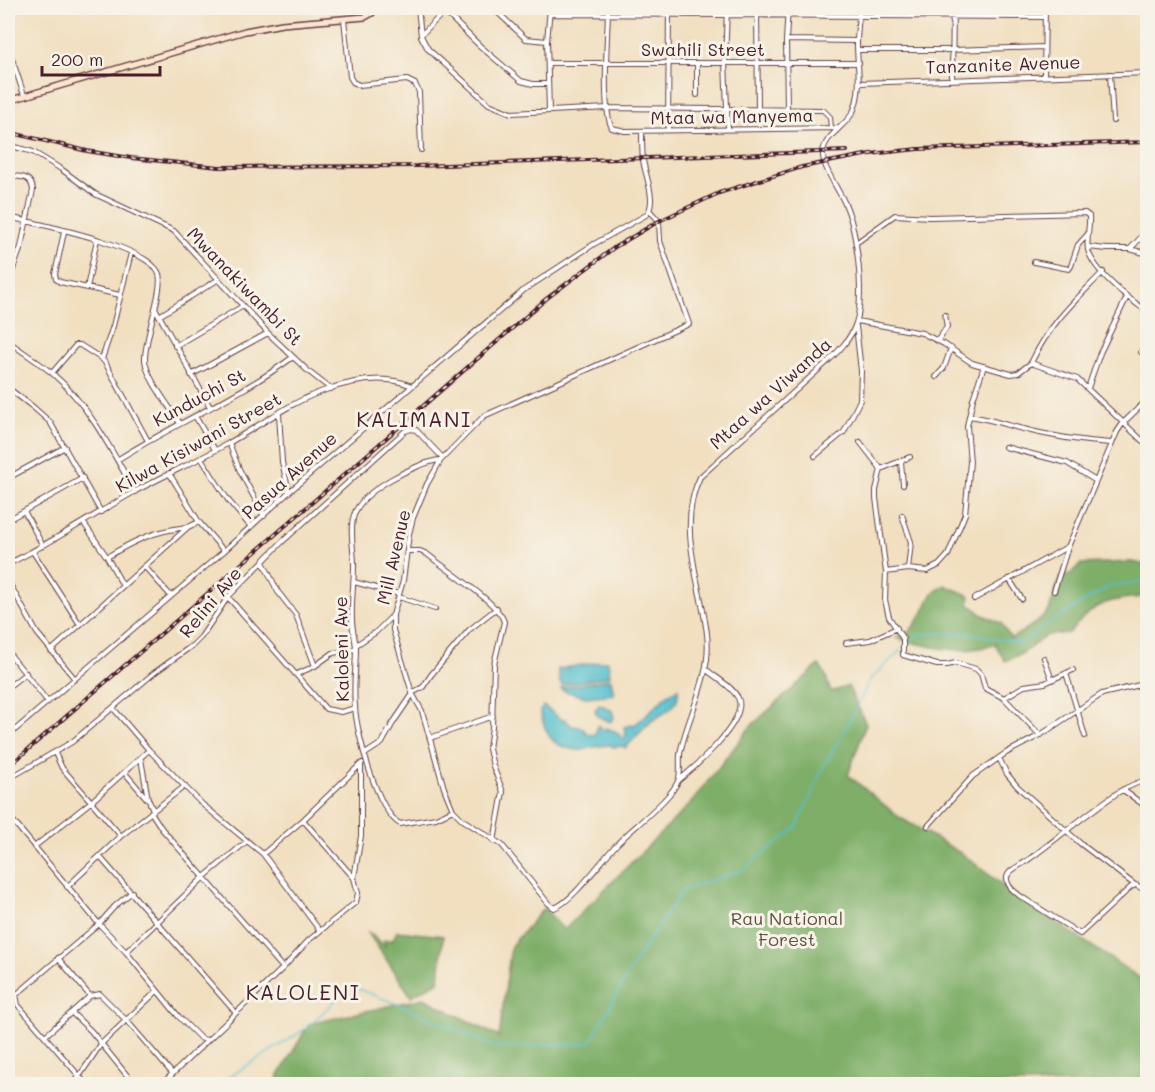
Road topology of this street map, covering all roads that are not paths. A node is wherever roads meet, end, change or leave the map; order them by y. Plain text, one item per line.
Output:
1 (374, 8) edge
2 (418, 8) edge
3 (493, 8) edge
4 (550, 8) edge
5 (608, 8) edge
6 (669, 8) edge
7 (727, 8) edge
8 (757, 8) edge
9 (788, 8) edge
10 (859, 8) edge
11 (953, 8) edge
12 (1000, 8) edge
13 (1045, 8) edge
14 (446, 9) edge
15 (550, 14) junction
16 (608, 14) junction
17 (669, 15) junction
18 (788, 15) junction
19 (727, 16) junction
20 (859, 16) junction
21 (953, 16) junction
22 (1000, 16) junction
23 (757, 17) junction
24 (1045, 17) junction
25 (344, 19) junction
26 (421, 36) junction
27 (786, 40) junction
28 (548, 41) junction
29 (857, 41) junction
30 (8, 47) edge
31 (1043, 47) junction
32 (857, 50) junction
33 (953, 50) junction
34 (606, 62) junction
35 (757, 62) junction
36 (787, 62) junction
37 (548, 63) junction
38 (668, 63) junction
39 (697, 63) junction
40 (725, 63) junction
41 (859, 63) junction
42 (1110, 74) junction
43 (1148, 74) edge
44 (1044, 76) junction
45 (952, 79) junction
46 (860, 83) junction
47 (548, 84) junction
48 (24, 95) junction
49 (697, 95) dead end
50 (8, 101) edge
51 (608, 108) junction
52 (668, 109) junction
53 (788, 109) junction
54 (758, 110) junction
55 (549, 111) junction
56 (728, 111) junction
57 (1113, 121) dead end
58 (831, 128) junction
59 (839, 128) junction
60 (728, 129) junction
61 (668, 130) junction
62 (642, 131) junction
63 (8, 145) edge
64 (421, 150) dead end
65 (8, 176) edge
66 (650, 211) junction
67 (8, 217) edge
68 (27, 222) junction
69 (1148, 230) edge
70 (64, 232) junction
71 (1087, 234) junction
72 (97, 239) junction
73 (856, 243) junction
74 (1088, 247) junction
75 (1130, 249) junction
76 (131, 253) junction
77 (1148, 254) edge
78 (1034, 262) dead end
79 (1103, 272) junction
80 (219, 279) junction
81 (8, 283) edge
82 (87, 288) junction
83 (120, 295) junction
84 (1126, 297) junction
85 (243, 306) junction
86 (154, 308) junction
87 (1148, 312) edge
88 (945, 315) dead end
89 (159, 316) junction
90 (856, 323) junction
91 (268, 333) junction
92 (1148, 338) edge
93 (938, 340) junction
94 (8, 341) edge
95 (175, 346) junction
96 (951, 348) junction
97 (1141, 352) dead end
98 (293, 357) junction
99 (102, 359) junction
100 (1032, 363) junction
101 (984, 366) junction
102 (52, 373) junction
103 (191, 375) junction
104 (936, 377) dead end
105 (412, 386) junction
106 (8, 388) edge
107 (1088, 388) junction
108 (331, 389) junction
109 (1148, 399) edge
110 (210, 407) junction
111 (279, 414) junction
112 (195, 416) junction
113 (969, 416) junction
114 (1123, 423) junction
115 (180, 424) junction
116 (148, 441) junction
117 (229, 442) junction
118 (860, 442) dead end
119 (1111, 443) junction
120 (1148, 446) edge
121 (65, 447) junction
122 (1005, 447) dead end
123 (215, 450) junction
124 (815, 456) dead end
125 (201, 458) junction
126 (910, 458) dead end
127 (442, 459) junction
128 (117, 460) junction
129 (901, 462) junction
130 (881, 469) junction
131 (169, 473) junction
132 (8, 478) edge
133 (83, 478) junction
134 (1096, 481) junction
135 (903, 485) dead end
136 (135, 492) junction
137 (289, 492) junction
138 (24, 511) junction
139 (101, 512) junction
140 (902, 515) dead end
141 (264, 516) junction
142 (8, 520) edge
143 (83, 522) junction
144 (199, 522) junction
145 (188, 527) junction
146 (251, 527) junction
147 (43, 546) junction
148 (1068, 547) junction
149 (224, 551) junction
150 (407, 551) junction
151 (33, 552) junction
152 (107, 557) junction
153 (263, 562) junction
154 (8, 564) edge
155 (145, 567) junction
156 (908, 569) junction
157 (886, 572) junction
158 (1009, 579) junction
159 (8, 581) edge
160 (354, 582) junction
161 (123, 586) junction
162 (1054, 591) dead end
163 (399, 595) junction
164 (171, 596) junction
165 (228, 597) junction
166 (974, 599) dead end
167 (1022, 599) dead end
168 (497, 608) junction
169 (435, 609) dead end
170 (393, 615) junction
171 (79, 623) junction
172 (897, 628) junction
173 (846, 643) dead end
174 (356, 647) junction
175 (51, 651) junction
176 (8, 652) edge
177 (1044, 658) dead end
178 (315, 666) junction
179 (707, 670) junction
180 (1072, 670) dead end
181 (26, 673) junction
182 (1066, 673) junction
183 (297, 674) junction
184 (75, 679) junction
185 (1052, 680) junction
186 (1148, 683) edge
187 (8, 687) edge
188 (412, 694) junction
189 (1004, 698) junction
190 (48, 702) junction
191 (113, 708) junction
192 (355, 708) junction
193 (1076, 710) junction
194 (493, 716) junction
195 (1040, 735) junction
196 (8, 736) edge
197 (1085, 736) dead end
198 (430, 738) junction
199 (149, 750) junction
200 (55, 753) junction
201 (366, 756) junction
202 (141, 758) junction
203 (999, 758) junction
204 (362, 764) junction
205 (125, 773) junction
206 (8, 779) edge
207 (1148, 779) edge
208 (678, 781) junction
209 (185, 786) junction
210 (1123, 790) junction
211 (92, 801) junction
212 (149, 801) junction
213 (1148, 808) edge
214 (453, 810) junction
215 (152, 811) junction
216 (9, 818) edge
217 (303, 820) junction
218 (928, 826) dead end
219 (1066, 830) junction
220 (121, 836) junction
221 (495, 841) junction
222 (246, 842) junction
223 (33, 847) junction
224 (263, 854) junction
225 (100, 857) junction
226 (204, 877) junction
227 (354, 878) junction
228 (1136, 885) junction
229 (67, 887) junction
230 (132, 892) junction
231 (1148, 892) edge
232 (158, 921) junction
233 (99, 924) junction
234 (320, 931) junction
235 (126, 952) junction
236 (58, 958) junction
237 (283, 968) junction
238 (157, 991) junction
239 (90, 996) junction
240 (72, 1013) junction
241 (236, 1013) junction
242 (127, 1020) junction
243 (45, 1036) junction
244 (206, 1040) junction
245 (101, 1044) junction
246 (172, 1073) junction
247 (78, 1075) junction
248 (74, 1084) edge
249 (86, 1084) edge
250 (134, 1084) edge
251 (162, 1084) edge

1 - 25 street
2 - 26 street
3 - 28 street
4 - 15 street
5 - 16 street
6 - 17 street
7 - 19 street
8 - 23 street
9 - 18 street
10 - 20 street
11 - 21 street
12 - 22 street
13 - 24 street
14 - 26 street
14 - 47 street
15 - 16 street
15 - 28 street
16 - 17 street
16 - 34 street
17 - 19 street
17 - 38 street
18 - 20 street
18 - 23 street
18 - 27 street
19 - 23 street
19 - 40 street
20 - 21 street
20 - 29 street
21 - 22 street
21 - 33 street
22 - 24 street
23 - 35 street
24 - 31 street
25 - 48 street
25 - 64 street
26 - 55 street
27 - 29 street
27 - 36 street
28 - 37 street
29 - 32 street
30 - 48 street
31 - 33 street
31 - 44 street
32 - 33 street
32 - 41 street
33 - 45 street
34 - 37 street, Swahili Street
34 - 38 street, Swahili Street
34 - 51 street
35 - 36 street, Swahili Street
35 - 40 street, Swahili Street
35 - 54 street
36 - 41 street, Swahili Street
36 - 53 street
37 - 47 street
38 - 39 street, Swahili Street
38 - 52 street
39 - 40 street, Swahili Street
39 - 49 street
40 - 56 street
41 - 46 street
42 - 43 street, Tanzanite Avenue
42 - 44 street, Tanzanite Avenue
42 - 57 street
44 - 45 street, Tanzanite Avenue
45 - 46 street, Tanzanite Avenue
46 - 59 street
47 - 55 street
48 - 50 street
51 - 52 street
51 - 55 street
51 - 62 street, Mtaa wa Manyema
52 - 56 street
52 - 61 street
53 - 54 street
53 - 58 street
54 - 56 street
56 - 60 street
58 - 59 street, Mtaa wa Manyema
58 - 60 street, Mtaa wa Manyema
59 - 73 street
60 - 61 street, Mtaa wa Manyema
61 - 62 street, Mtaa wa Manyema
62 - 66 street
63 - 80 street, Mwanakiwambi St
65 - 68 street
66 - 105 street, Pasua Avenue
66 - 127 street, Mill Avenue
67 - 68 street
68 - 70 street
68 - 81 street
69 - 75 street
70 - 72 street
70 - 82 street
71 - 73 street
71 - 74 street
71 - 78 street
72 - 76 street
72 - 82 street
73 - 90 street
74 - 75 street
74 - 79 street
75 - 77 street
76 - 83 street
76 - 86 street
79 - 84 street
79 - 100 street
80 - 85 street, Mwanakiwambi St
80 - 89 street
82 - 83 street
83 - 99 street
84 - 87 street
84 - 107 street
85 - 91 street, Mwanakiwambi St
85 - 95 street
86 - 89 street
86 - 115 street
88 - 93 street
89 - 95 street
90 - 93 street
90 - 124 street
90 - 179 street, Mtaa wa Viwanda
91 - 98 street, Mwanakiwambi St
91 - 103 street
92 - 97 street
93 - 96 street
94 - 102 street
95 - 103 street
96 - 101 street
96 - 104 street
98 - 108 street, Mwanakiwambi St
98 - 110 street, Kunduchi St
99 - 102 street
99 - 116 street
100 - 101 street
100 - 107 street
101 - 113 street
102 - 128 street
103 - 110 street
105 - 108 street, Kilwa Kisiwani Street
105 - 137 street, Pasua Avenue
106 - 121 street
107 - 114 street
108 - 111 street, Kilwa Kisiwani Street
109 - 114 street
110 - 112 street, Kunduchi St
111 - 117 street, Kilwa Kisiwani Street
111 - 137 street
112 - 115 street, Kunduchi St
112 - 123 street
113 - 119 street
113 - 156 street
114 - 119 street
114 - 120 street
115 - 116 street, Kunduchi St
116 - 128 street, Kunduchi St
117 - 123 street, Kilwa Kisiwani Street
117 - 141 street
118 - 130 street
119 - 134 street
121 - 132 street
121 - 133 street
122 - 134 street
123 - 125 street, Kilwa Kisiwani Street
125 - 131 street, Kilwa Kisiwani Street
125 - 146 street
126 - 129 street
127 - 150 street, Mill Avenue
127 - 153 street, Relini Ave
127 - 160 street, Kaloleni Ave
128 - 136 street
129 - 130 street
129 - 135 street
130 - 157 street
131 - 136 street, Kilwa Kisiwani Street
131 - 144 street
133 - 138 street
133 - 139 street
134 - 148 street
136 - 139 street, Kilwa Kisiwani Street
137 - 141 street, Pasua Avenue
138 - 142 street
138 - 147 street
139 - 143 street, Kilwa Kisiwani Street
140 - 156 street
141 - 146 street, Pasua Avenue
143 - 147 street, Kilwa Kisiwani Street
143 - 152 street
144 - 145 street
144 - 149 street
145 - 152 street
145 - 155 street
146 - 149 street, Pasua Avenue
147 - 151 street, Kilwa Kisiwani Street
148 - 158 street
148 - 162 street
149 - 164 street, Pasua Avenue
150 - 163 street, Mill Avenue
150 - 168 street
151 - 154 street, Kilwa Kisiwani Street
151 - 171 street
152 - 161 street
153 - 165 street, Relini Ave
153 - 178 street
155 - 161 street
155 - 164 street
156 - 157 street
157 - 172 street
158 - 166 street
158 - 167 street
159 - 175 street
160 - 163 street
160 - 174 street, Kaloleni Ave
161 - 171 street
163 - 169 street
163 - 170 street, Mill Avenue
164 - 184 street, Pasua Avenue
165 - 183 street
165 - 191 street, Relini Ave
168 - 188 street
168 - 194 street
170 - 174 street
170 - 188 street, Mill Avenue
171 - 175 street
172 - 173 street
172 - 189 street
174 - 178 street
174 - 192 street, Kaloleni Ave
175 - 184 street
176 - 181 street
177 - 185 street
178 - 183 street
179 - 208 street, Mtaa wa Viwanda
179 - 208 street
180 - 182 street
181 - 187 street
181 - 190 street
182 - 185 street
182 - 193 street
183 - 192 street
184 - 190 street, Pasua Avenue
185 - 189 street
186 - 193 street
188 - 198 street, Mill Avenue
188 - 201 street
189 - 195 street
190 - 196 street, Pasua Avenue
191 - 199 street
191 - 200 street, Relini Ave
192 - 201 street, Kaloleni Ave
193 - 195 street
193 - 197 street
194 - 198 street
194 - 221 street
195 - 203 street
198 - 214 street, Mill Avenue
199 - 202 street
199 - 209 street
200 - 206 street, Relini Ave
200 - 211 street
201 - 204 street
201 - 214 street, Kaloleni Ave
202 - 205 street
202 - 212 street
203 - 218 street
203 - 219 street
204 - 217 street
204 - 227 street
205 - 211 street
205 - 212 street
207 - 210 street
208 - 221 street
209 - 215 street
209 - 222 street
210 - 213 street
210 - 219 street
211 - 220 street
211 - 223 street
212 - 215 street
214 - 221 street
215 - 220 street
215 - 226 street
216 - 223 street
217 - 224 street
217 - 227 street
219 - 228 street
219 - 228 street
220 - 225 street
222 - 224 street
222 - 226 street
223 - 229 street
224 - 234 street
225 - 229 street
225 - 230 street
226 - 232 street
226 - 237 street
227 - 234 street
228 - 231 street
229 - 233 street
230 - 232 street
230 - 233 street
232 - 235 street
232 - 241 street
233 - 235 street
233 - 236 street
234 - 237 street
235 - 238 street
236 - 239 street
236 - 243 street
237 - 241 street
238 - 242 street
238 - 244 street
239 - 240 street
239 - 242 street
240 - 243 street
240 - 245 street
241 - 244 street
242 - 245 street
242 - 246 street
243 - 247 street
244 - 246 street
245 - 247 street
245 - 250 street
246 - 251 street
247 - 248 street
247 - 249 street

